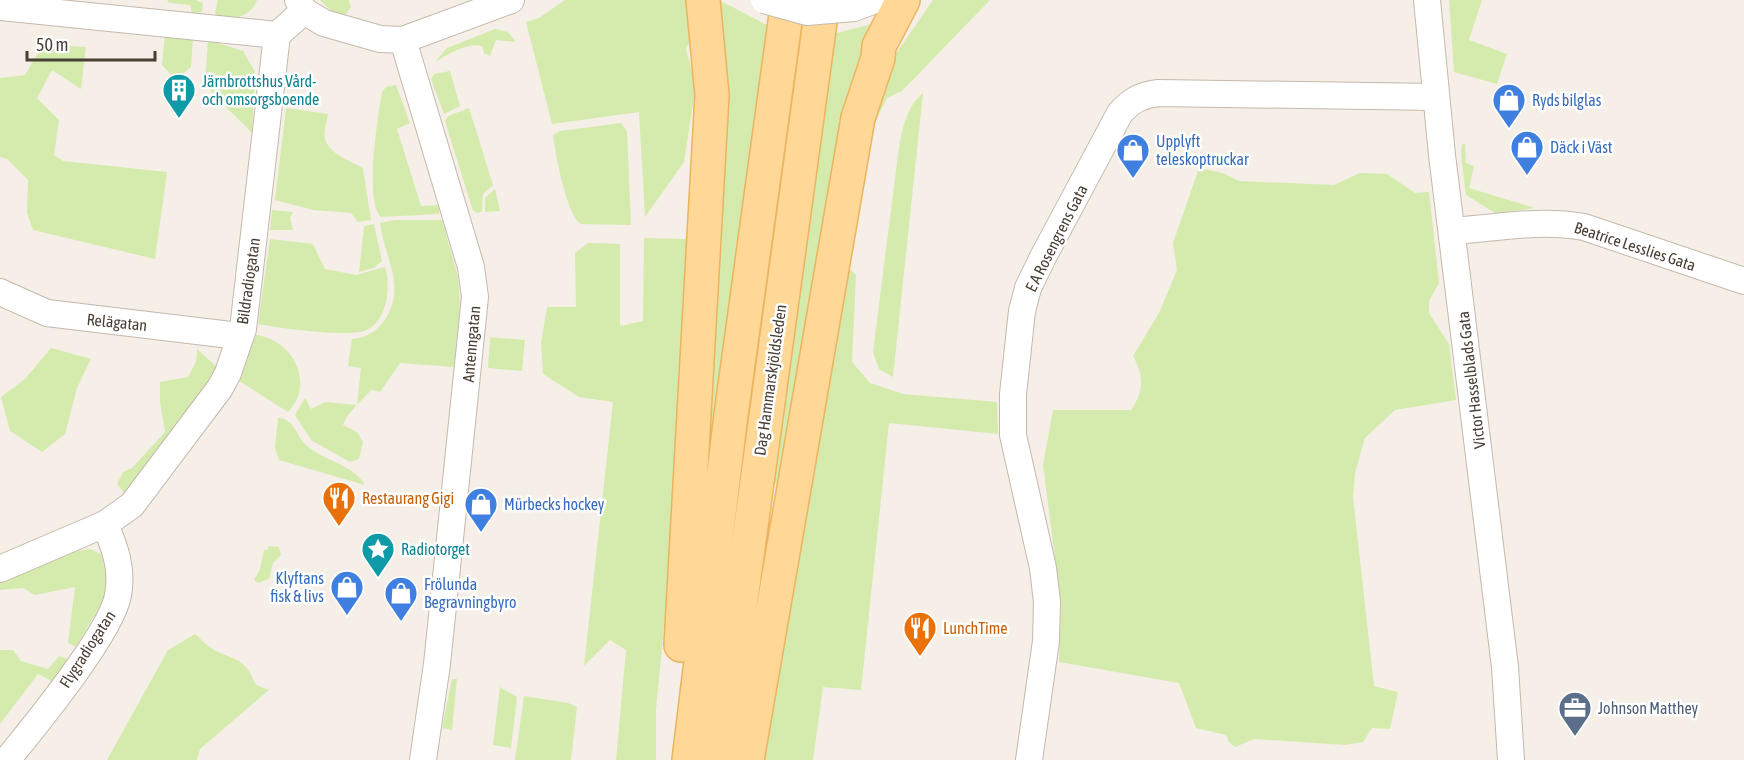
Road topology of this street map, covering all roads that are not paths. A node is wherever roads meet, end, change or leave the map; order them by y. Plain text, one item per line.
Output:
1 (511, 0) edge
2 (703, 0) edge
3 (764, 0) edge
4 (788, 0) edge
5 (823, 0) edge
6 (903, 0) edge
7 (921, 0) edge
8 (1427, 0) edge
9 (865, 4) edge
10 (301, 5) edge
11 (0, 8) edge
12 (277, 34) junction
13 (403, 40) junction
14 (878, 58) junction
15 (1436, 97) junction
16 (1452, 231) junction
17 (1744, 281) edge
18 (0, 292) edge
19 (239, 336) junction
20 (105, 524) junction
21 (0, 569) edge
22 (7, 760) edge
23 (423, 760) edge
24 (675, 760) edge
25 (689, 760) edge
26 (719, 760) edge
27 (747, 760) edge
28 (1029, 760) edge
29 (1511, 760) edge

1 - 13 street
2 - 24 main road
3 - 9 street, bridge
4 - 25 main road, Dag Hammarskjöldsleden
5 - 26 main road, Dag Hammarskjöldsleden
6 - 14 main road
7 - 14 main road
8 - 15 street, Victor Hasselblads Gata
10 - 12 street
10 - 13 street
11 - 12 street
12 - 19 street, Bildradiogatan
13 - 23 street, Antenngatan
14 - 27 main road
15 - 16 street, Victor Hasselblads Gata
15 - 28 street, E A Rosengrens Gata
16 - 17 street, Beatrice Lesslies Gata
16 - 29 street, Victor Hasselblads Gata
18 - 19 street, Relägatan
19 - 20 street, Bildradiogatan
20 - 21 street, Bildradiogatan
20 - 22 street, Flygradiogatan

